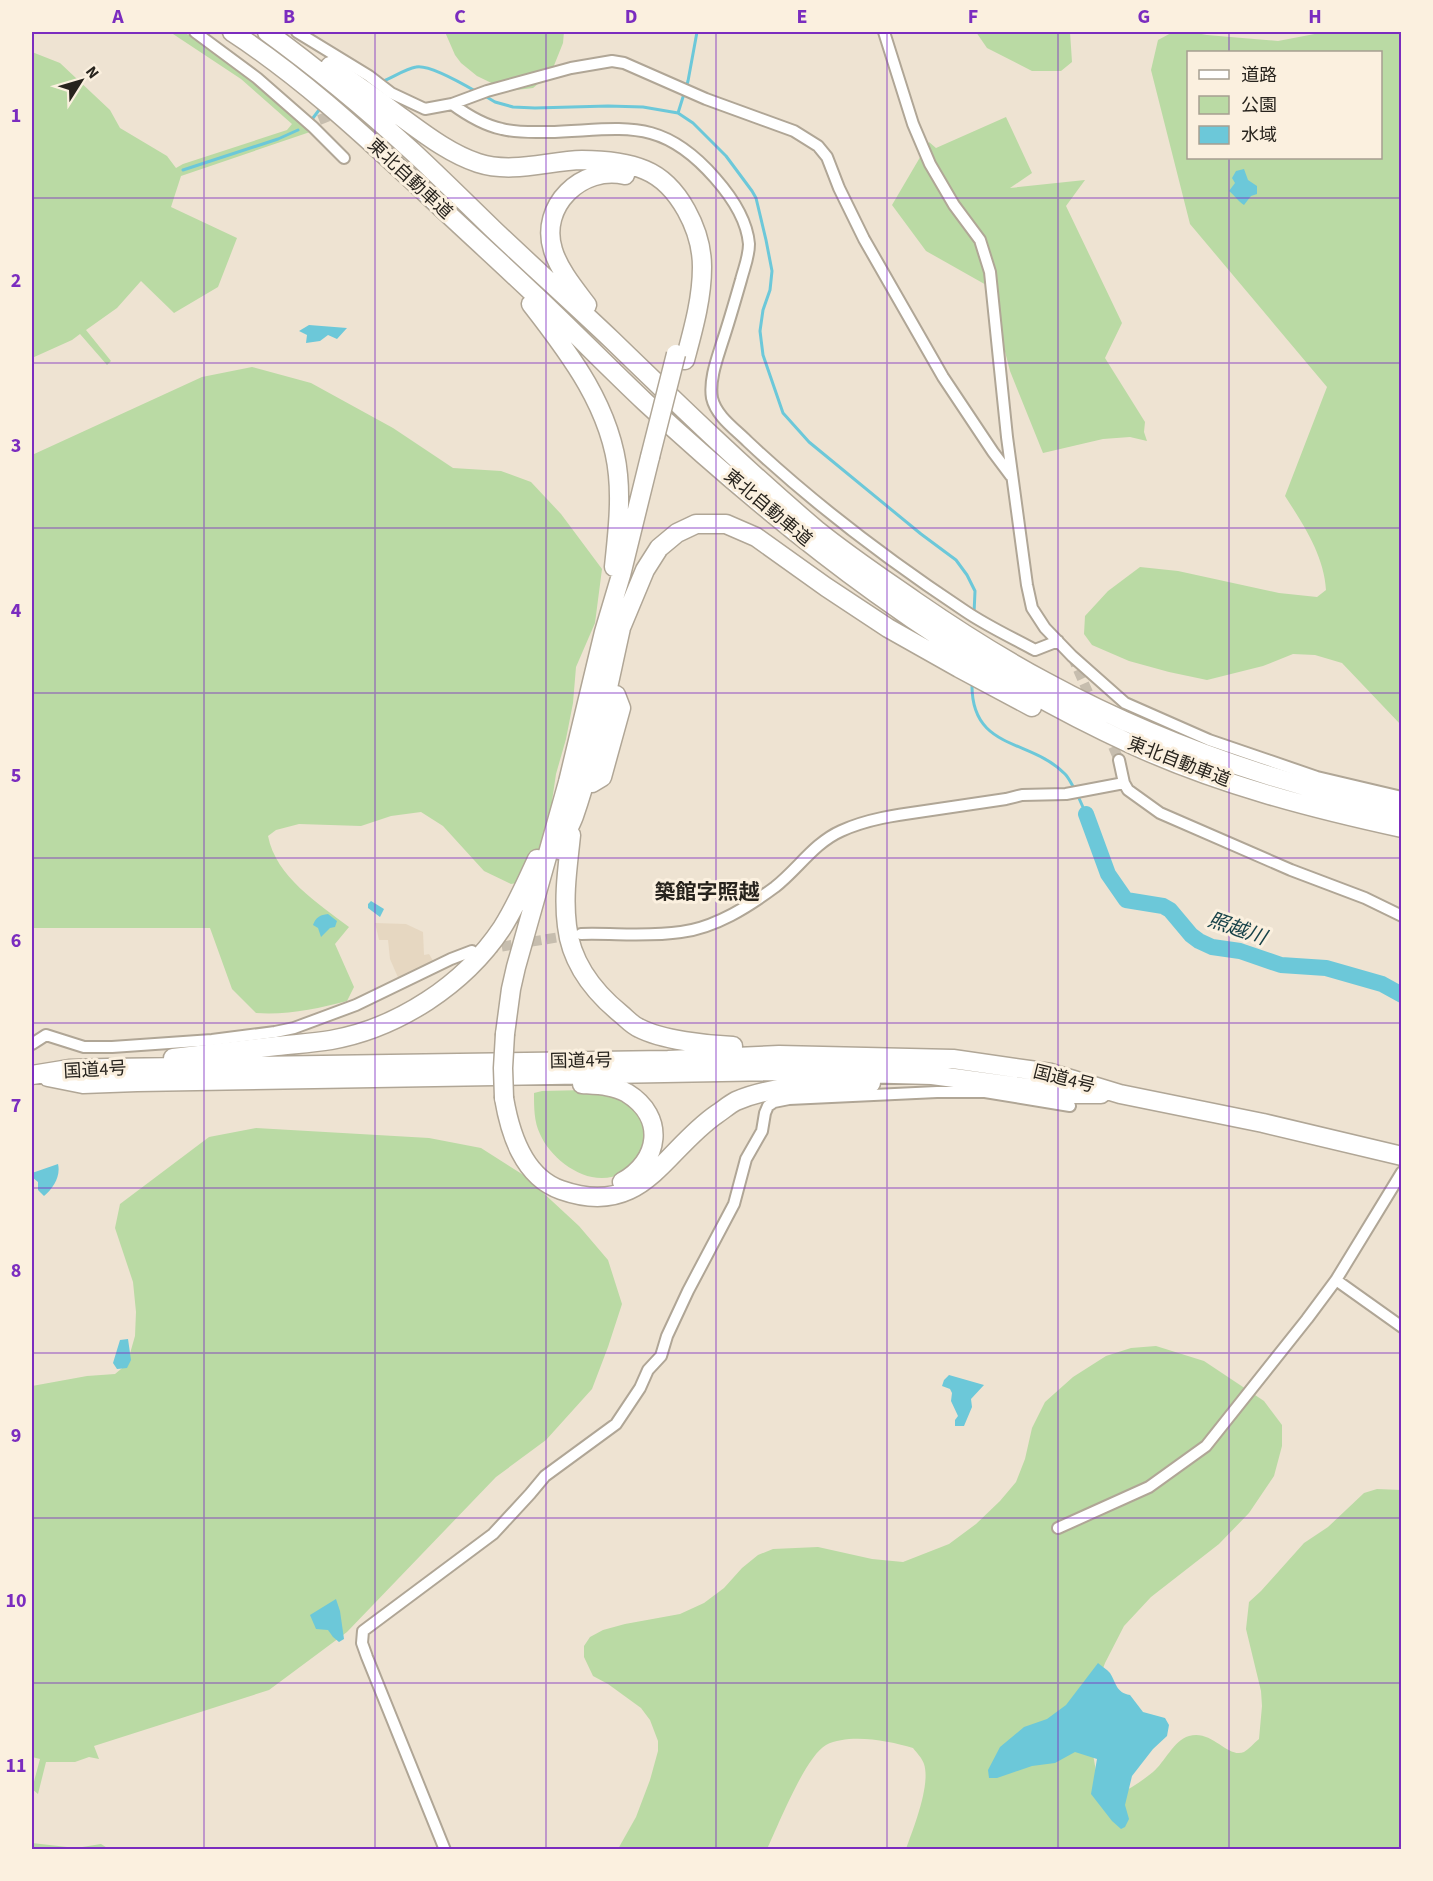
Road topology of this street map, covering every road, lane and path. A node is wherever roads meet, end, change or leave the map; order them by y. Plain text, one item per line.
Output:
1 (195, 32) edge
2 (232, 32) edge
3 (267, 32) edge
4 (275, 32) edge
5 (297, 32) edge
6 (884, 32) edge
7 (452, 104) junction
8 (345, 158) dead end
9 (450, 216) junction
10 (615, 344) junction
11 (680, 357) junction
12 (1012, 477) junction
13 (612, 631) junction
14 (1058, 642) junction
15 (962, 661) junction
16 (611, 675) junction
17 (1119, 760) tunnel mouth
18 (1124, 783) junction
19 (1401, 797) edge
20 (574, 803) junction
21 (1401, 810) edge
22 (1401, 828) edge
23 (1401, 916) edge
24 (581, 934) tunnel mouth
25 (472, 951) dead end
26 (32, 1044) edge
27 (953, 1059) junction
28 (109, 1068) junction
29 (34, 1075) edge
30 (532, 1075) junction
31 (932, 1075) junction
32 (1003, 1081) junction
33 (510, 1097) junction
34 (1070, 1106) dead end
35 (1401, 1156) edge
36 (1401, 1172) edge
37 (1336, 1280) junction
38 (1401, 1327) edge
39 (1058, 1528) dead end
40 (445, 1850) edge

1 - 8 street
2 - 9 highway, 東北自動車道
3 - 10 highway, 東北自動車道
4 - 11 highway
5 - 7 street
6 - 12 street
7 - 12 street
7 - 14 street
9 - 13 highway
9 - 15 highway, 東北自動車道
10 - 11 highway
10 - 21 highway, 東北自動車道
11 - 13 highway
12 - 14 street
13 - 15 highway
13 - 16 highway
13 - 20 highway
14 - 19 street
15 - 22 highway, 東北自動車道
16 - 20 highway
16 - 20 highway
17 - 18 street
18 - 23 street
18 - 24 street
20 - 27 highway
20 - 28 highway
20 - 33 highway, bridge
25 - 26 street
27 - 28 highway, 国道4号
27 - 32 highway, 国道4号
28 - 29 highway, 国道4号
29 - 30 highway, 国道4号
30 - 31 highway, 国道4号
30 - 33 highway
31 - 32 highway, 国道4号
31 - 33 highway
32 - 34 street
32 - 35 highway, 国道4号
32 - 40 street
36 - 37 street
37 - 38 street
37 - 39 street

